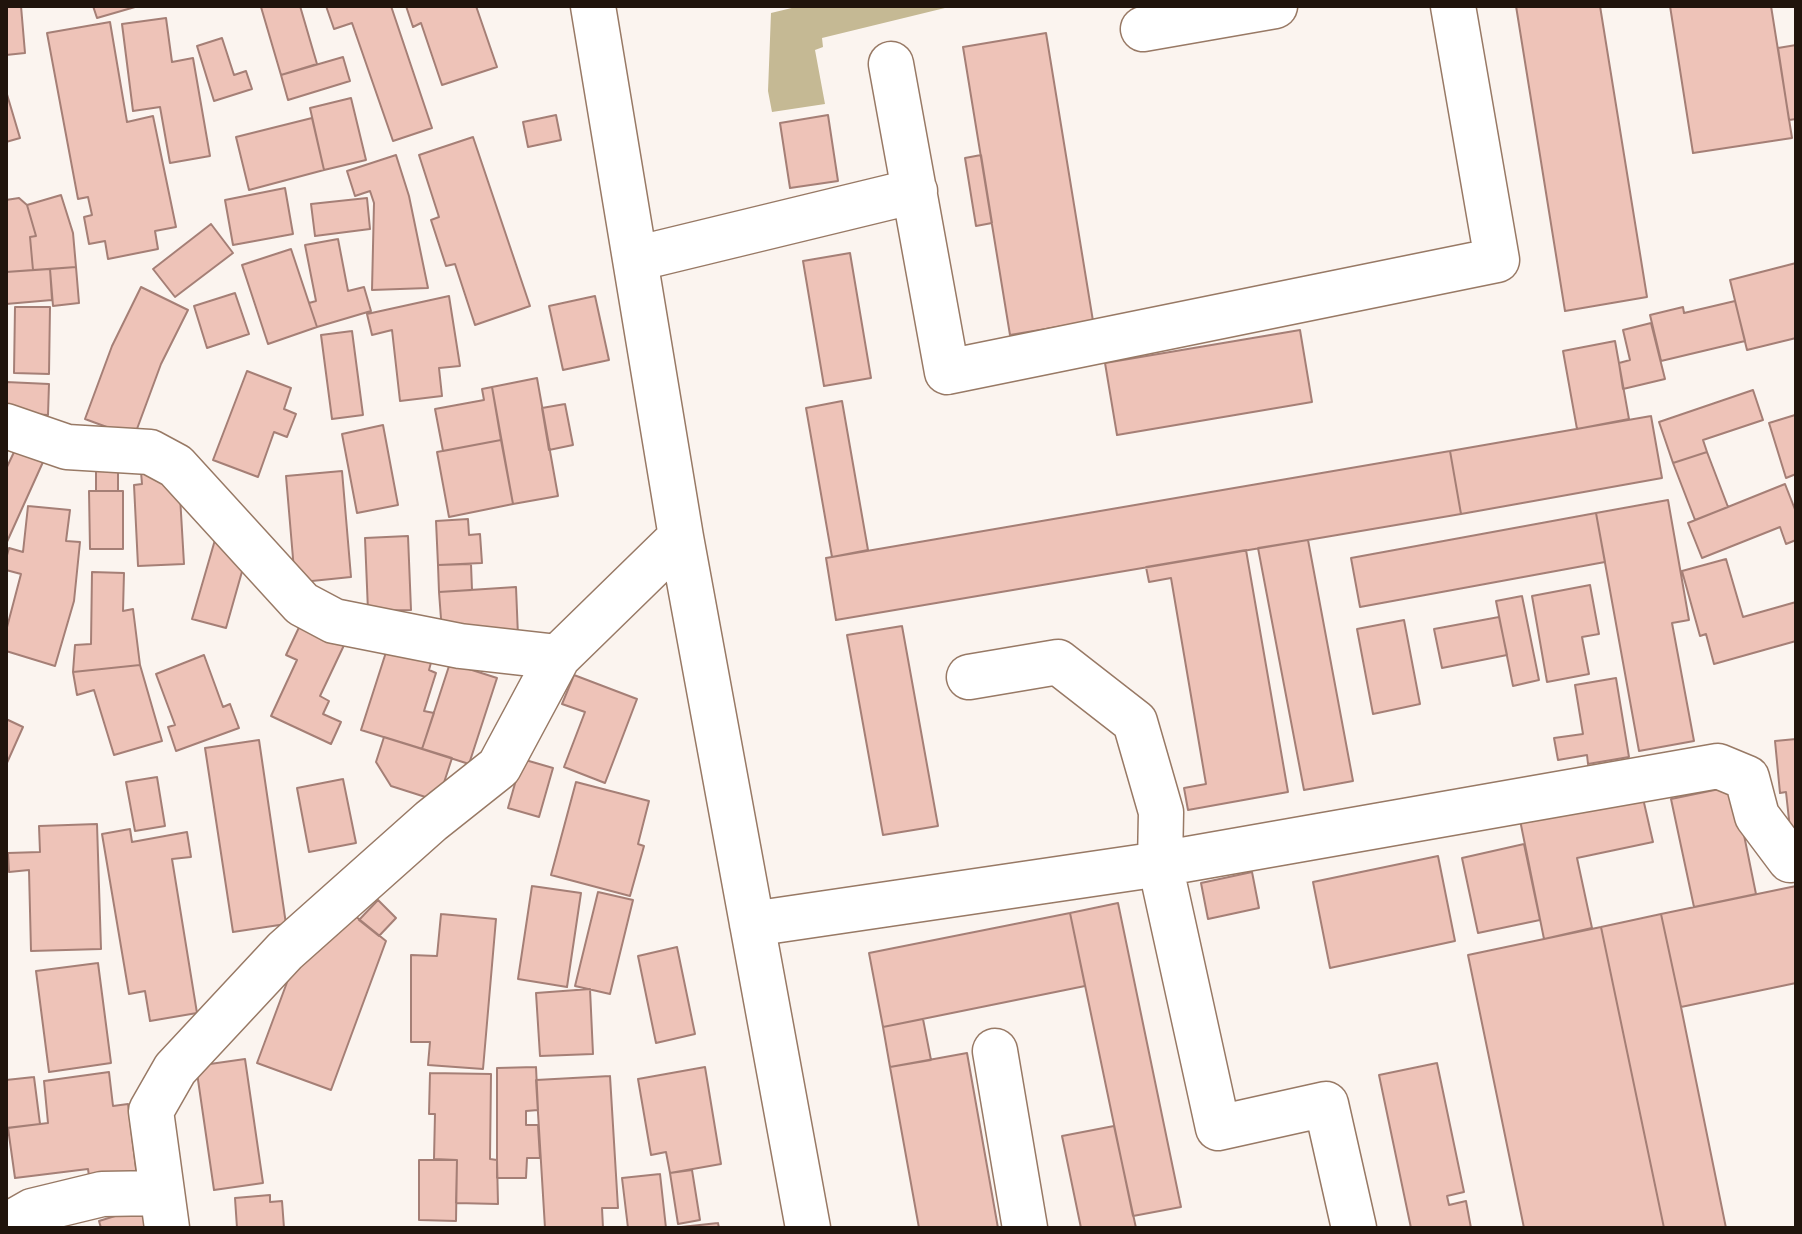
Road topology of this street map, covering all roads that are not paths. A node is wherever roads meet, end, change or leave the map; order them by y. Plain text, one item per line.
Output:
1 (593, 6) edge
2 (1275, 6) edge
3 (1453, 6) edge
4 (1143, 29) dead end
5 (891, 64) dead end
6 (915, 191) junction
7 (635, 259) junction
8 (6, 426) edge
9 (681, 537) junction
10 (558, 657) junction
11 (969, 677) dead end
12 (1796, 859) edge
13 (1160, 864) junction
14 (752, 924) junction
15 (995, 1051) dead end
16 (164, 1210) edge
17 (6, 1226) edge
18 (808, 1228) edge
19 (1025, 1228) edge
20 (1354, 1228) edge

1 - 7 street
2 - 4 street
3 - 6 street
5 - 6 street
6 - 7 street
7 - 9 street
8 - 10 street
9 - 10 street
9 - 14 street
10 - 16 street
11 - 13 street
12 - 13 street
13 - 14 street
13 - 20 street
14 - 18 street
15 - 19 street
16 - 17 street

